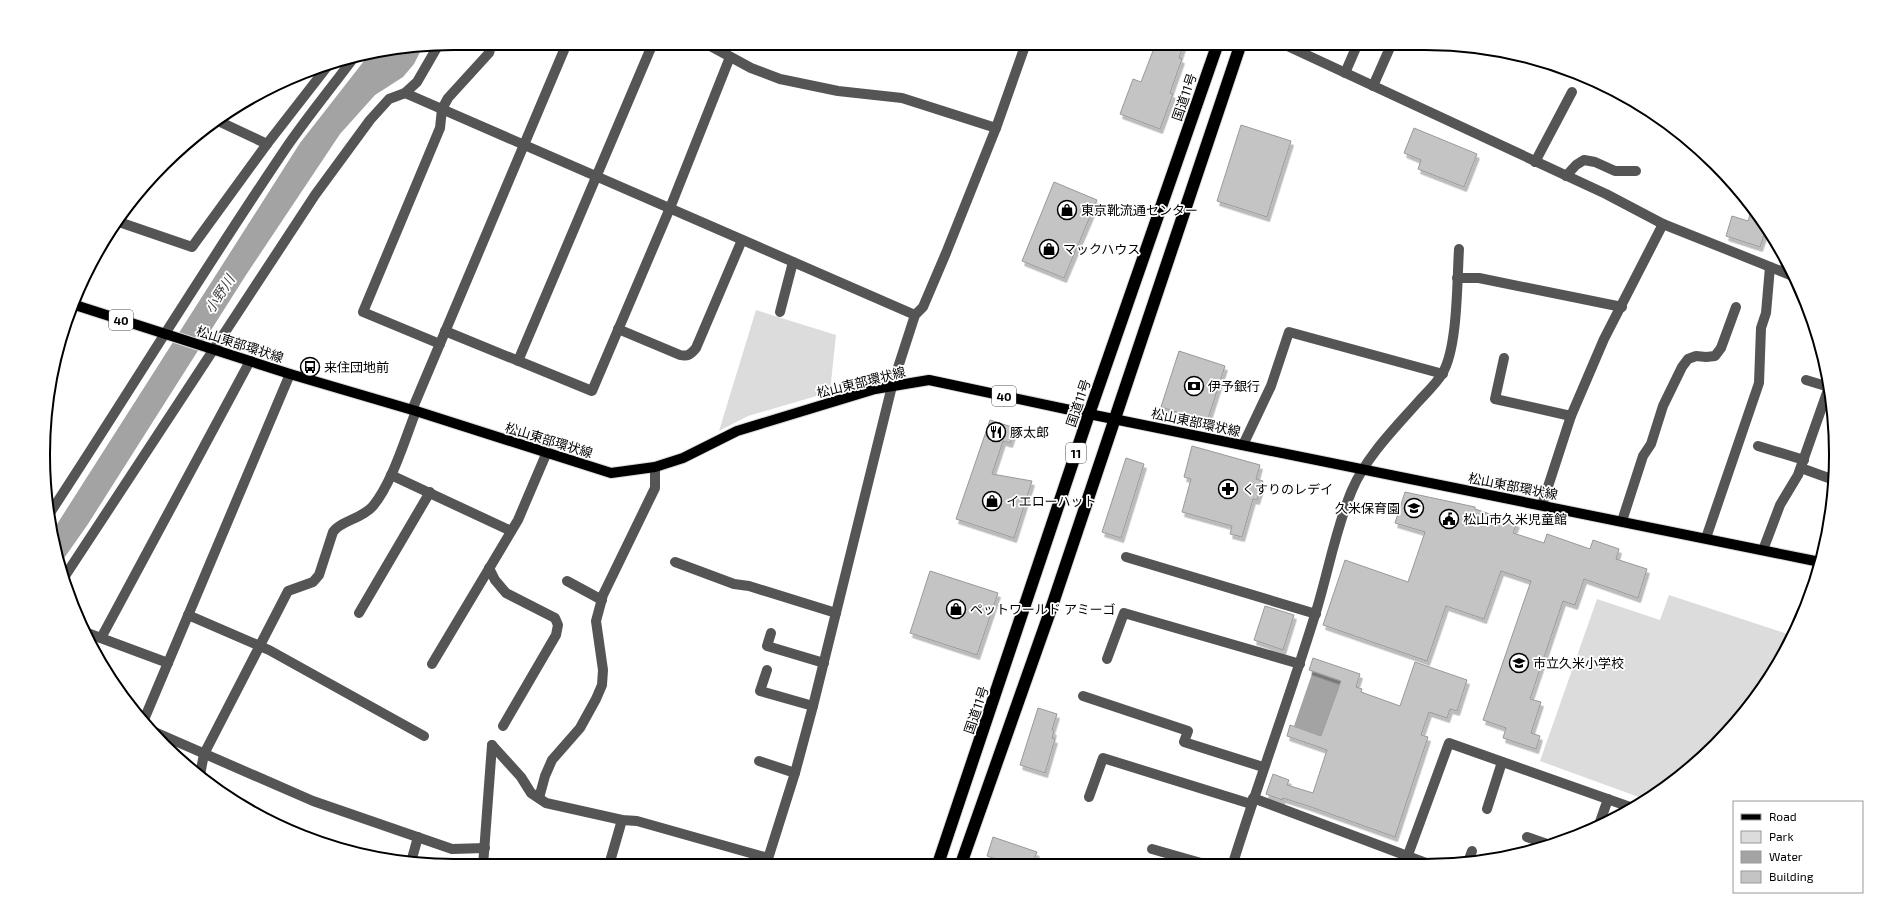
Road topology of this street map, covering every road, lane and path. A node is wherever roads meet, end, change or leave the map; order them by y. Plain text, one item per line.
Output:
1 (490, 50) edge
2 (564, 50) edge
3 (650, 50) edge
4 (723, 50) edge
5 (1024, 50) edge
6 (1216, 50) edge
7 (1239, 50) edge
8 (1296, 50) edge
9 (1355, 50) edge
10 (1389, 50) edge
11 (435, 51) edge
12 (730, 57) junction
13 (349, 64) edge
14 (324, 71) edge
15 (1345, 73) junction
16 (1373, 86) junction
17 (1572, 92) dead end
18 (405, 93) junction
19 (442, 109) junction
20 (223, 123) edge
21 (996, 128) junction
22 (267, 144) junction
23 (524, 144) junction
24 (1535, 162) junction
25 (1636, 171) dead end
26 (597, 176) junction
27 (1566, 176) junction
28 (670, 208) junction
29 (123, 223) edge
30 (1663, 224) junction
31 (742, 240) junction
32 (1459, 249) dead end
33 (793, 262) junction
34 (1770, 267) junction
35 (1785, 273) edge
36 (1457, 278) junction
37 (78, 306) edge
38 (1622, 307) junction
39 (1736, 307) dead end
40 (780, 312) dead end
41 (915, 315) junction
42 (618, 329) junction
43 (445, 331) junction
44 (167, 335) junction
45 (440, 344) junction
46 (210, 348) junction
47 (1504, 358) dead end
48 (250, 361) junction
49 (518, 361) junction
50 (290, 374) junction
51 (1443, 374) junction
52 (1806, 380) dead end
53 (1823, 385) edge
54 (892, 386) junction
55 (1825, 398) edge
56 (414, 411) junction
57 (1089, 414) junction
58 (1571, 416) junction
59 (1114, 418) junction
60 (1243, 445) junction
61 (1758, 446) dead end
62 (547, 452) junction
63 (1802, 464) junction
64 (655, 468) junction
65 (1364, 469) junction
66 (391, 475) junction
67 (1828, 477) edge
68 (430, 492) junction
69 (1542, 505) junction
70 (53, 508) edge
71 (1622, 521) junction
72 (511, 531) junction
73 (1706, 538) junction
74 (1763, 550) junction
75 (1126, 557) dead end
76 (1815, 561) edge
77 (675, 562) dead end
78 (489, 568) junction
79 (68, 572) edge
80 (567, 581) dead end
81 (602, 600) junction
82 (359, 613) dead end
83 (836, 613) junction
84 (1316, 614) junction
85 (188, 616) junction
86 (771, 633) dead end
87 (93, 635) edge
88 (101, 638) junction
89 (259, 646) junction
90 (1107, 659) dead end
91 (168, 663) junction
92 (824, 663) junction
93 (432, 664) dead end
94 (1300, 664) junction
95 (767, 670) dead end
96 (1083, 696) dead end
97 (813, 706) junction
98 (146, 716) edge
99 (503, 726) dead end
100 (164, 736) edge
101 (424, 736) dead end
102 (204, 754) junction
103 (759, 760) dead end
104 (1502, 762) junction
105 (1263, 767) junction
106 (201, 770) edge
107 (795, 773) junction
108 (1089, 797) dead end
109 (539, 798) junction
110 (1608, 799) junction
111 (1252, 801) junction
112 (1626, 806) edge
113 (1487, 809) dead end
114 (1602, 818) edge
115 (622, 820) junction
116 (418, 837) junction
117 (1527, 837) dead end
118 (1541, 842) edge
119 (485, 848) junction
120 (1152, 849) dead end
121 (1472, 850) dead end
122 (412, 857) edge
123 (1470, 857) edge
124 (484, 859) edge
125 (610, 859) edge
126 (760, 859) edge
127 (768, 859) edge
128 (940, 859) edge
129 (963, 859) edge
130 (1187, 859) edge
131 (1234, 859) edge
132 (1407, 859) edge

1 - 19 street
2 - 23 street
3 - 26 street
4 - 12 street
5 - 21 street
6 - 57 highway, 国道11号 / 11
7 - 59 highway, 11
8 - 15 street
9 - 15 street
10 - 16 street
11 - 18 street
12 - 21 street
12 - 28 street
13 - 44 street
14 - 22 street
15 - 16 street
16 - 24 street
17 - 24 street
18 - 19 street
18 - 46 street
19 - 23 street
19 - 45 street
20 - 22 street
21 - 41 street
22 - 29 street
23 - 26 street
23 - 43 street
24 - 27 street
25 - 27 street
26 - 28 street
26 - 49 street
27 - 30 street
28 - 31 street
28 - 42 street
30 - 34 street
30 - 38 street
31 - 33 street
31 - 42 street
32 - 36 street
33 - 40 street
33 - 41 street
34 - 35 street
34 - 73 street
36 - 38 street
36 - 51 street
37 - 44 main road, 松山東部環状線 / 40
38 - 58 street
39 - 71 street
41 - 54 street
42 - 49 street
43 - 45 street
43 - 49 street
44 - 46 main road, 松山東部環状線 / 40
44 - 70 street
45 - 56 street
46 - 48 main road, 松山東部環状線 / 40
46 - 79 street
47 - 58 street
48 - 50 main road, 松山東部環状線 / 40
48 - 88 street
50 - 56 main road, 松山東部環状線 / 40
50 - 85 street
51 - 60 street
51 - 65 street
52 - 53 street
54 - 57 main road, 松山東部環状線 / 40
54 - 64 main road, 松山東部環状線 / 40
54 - 83 street
55 - 63 street
56 - 62 main road, 松山東部環状線 / 40
56 - 66 street
57 - 59 main road, 松山東部環状線 / 40
57 - 128 highway, 国道11号 / 11
58 - 69 street
59 - 60 main road, 松山東部環状線 / 40
59 - 129 highway, 11
60 - 65 main road, 松山東部環状線 / 40
61 - 63 street
62 - 64 main road, 松山東部環状線 / 40
62 - 72 street
63 - 67 street
63 - 74 street
64 - 81 street
65 - 69 main road, 松山東部環状線 / 40
65 - 84 street
66 - 68 street
66 - 89 street
68 - 72 street
68 - 82 street
69 - 71 main road, 松山東部環状線 / 40
71 - 73 main road, 松山東部環状線 / 40
72 - 78 street
73 - 74 main road, 松山東部環状線 / 40
74 - 76 main road, 松山東部環状線 / 40
75 - 84 street
77 - 83 street
78 - 93 street
78 - 99 street
80 - 81 street
81 - 109 street
83 - 92 street
84 - 94 street
85 - 89 street
85 - 91 street
86 - 92 street
87 - 88 street
88 - 91 street
89 - 101 street
89 - 102 street
90 - 94 street
91 - 98 street
92 - 97 street
94 - 105 street
95 - 97 street
96 - 105 street
97 - 107 street
100 - 102 street
102 - 106 street
102 - 116 street
103 - 107 street
104 - 110 street
104 - 113 street
104 - 132 street
105 - 111 street
107 - 127 street
108 - 111 street
109 - 115 street
109 - 119 street
110 - 112 street
110 - 114 street
111 - 131 street
111 - 132 street
115 - 125 street
115 - 126 street
116 - 119 street
116 - 122 street
117 - 118 street
119 - 124 street
120 - 130 street
121 - 123 street

